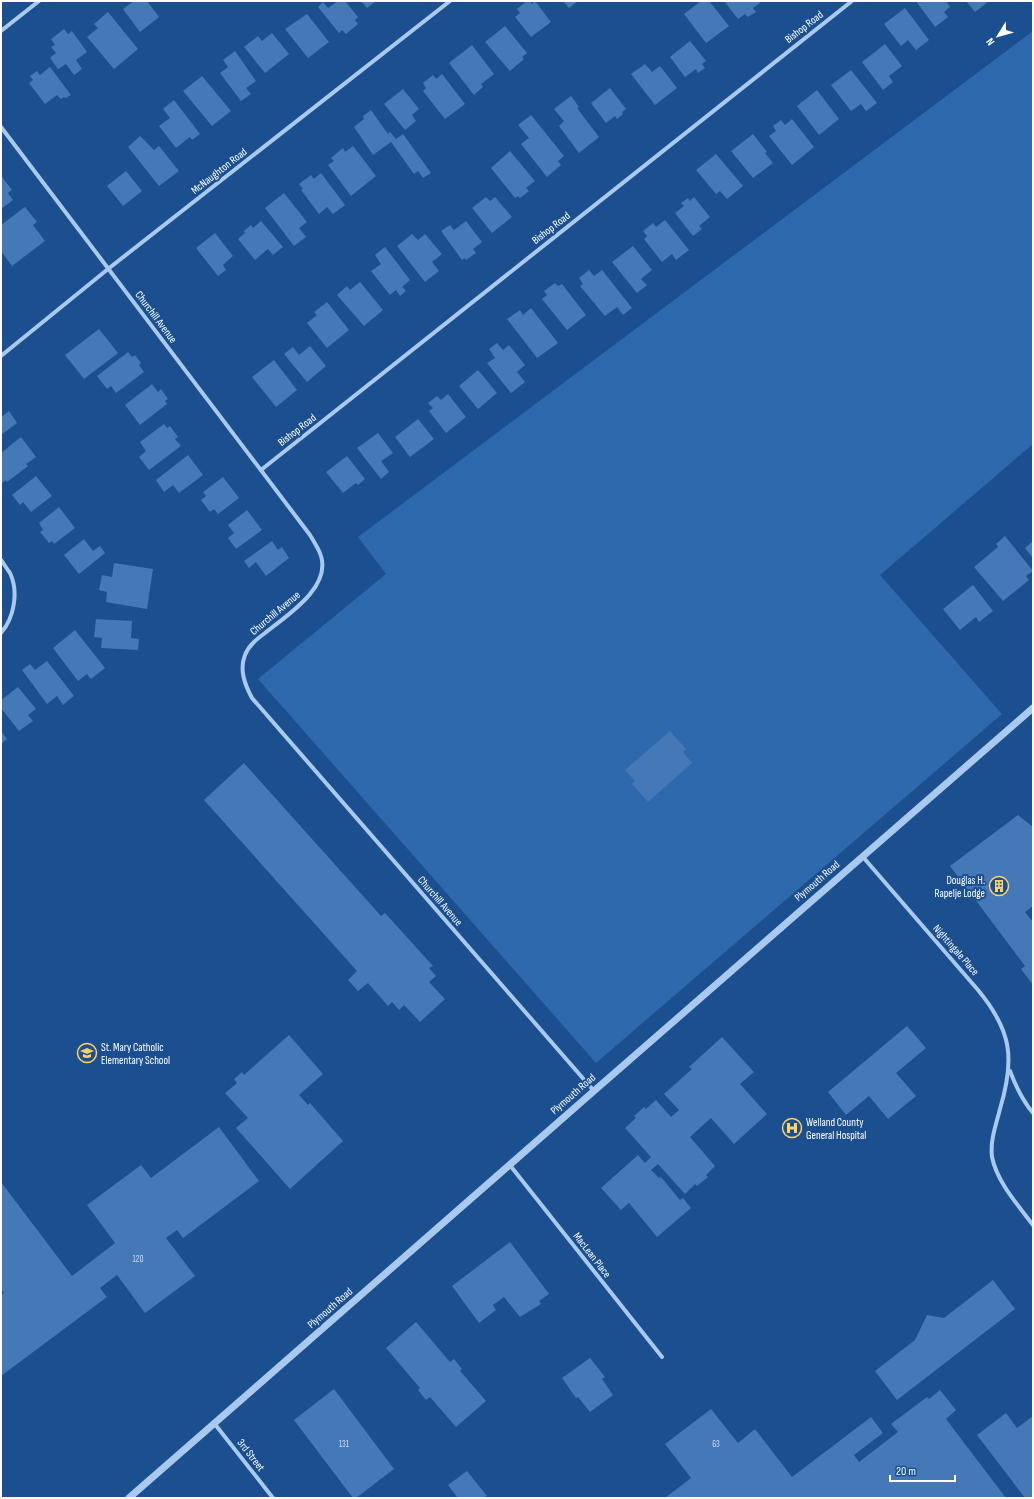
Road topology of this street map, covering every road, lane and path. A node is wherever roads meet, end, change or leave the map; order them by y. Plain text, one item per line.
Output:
1 (38, 1) edge
2 (450, 1) edge
3 (852, 1) edge
4 (1, 31) edge
5 (1, 127) edge
6 (108, 269) junction
7 (1, 356) edge
8 (261, 470) junction
9 (1, 560) edge
10 (1, 633) edge
11 (1033, 708) edge
12 (863, 857) junction
13 (1010, 1068) junction
14 (594, 1091) junction
15 (1033, 1113) edge
16 (509, 1164) junction
17 (1033, 1225) edge
18 (662, 1357) dead end
19 (214, 1423) junction
20 (129, 1498) edge
21 (273, 1498) edge

1 - 4 street
2 - 6 street, McNaughton Road
3 - 8 street, Bishop Road
5 - 6 street, Churchill Avenue
6 - 7 street, McNaughton Road
6 - 8 street, Churchill Avenue
8 - 14 street, Churchill Avenue
9 - 10 street
11 - 12 street, Plymouth Road
12 - 13 street, Nightingale Place
12 - 14 street, Plymouth Road
13 - 15 street, Nightingale Place
13 - 17 street, Nightingale Place
14 - 16 street, Plymouth Road
16 - 18 street, MacLean Place
16 - 19 street, Plymouth Road
19 - 20 street, Plymouth Road
19 - 21 street, 3rd Street

